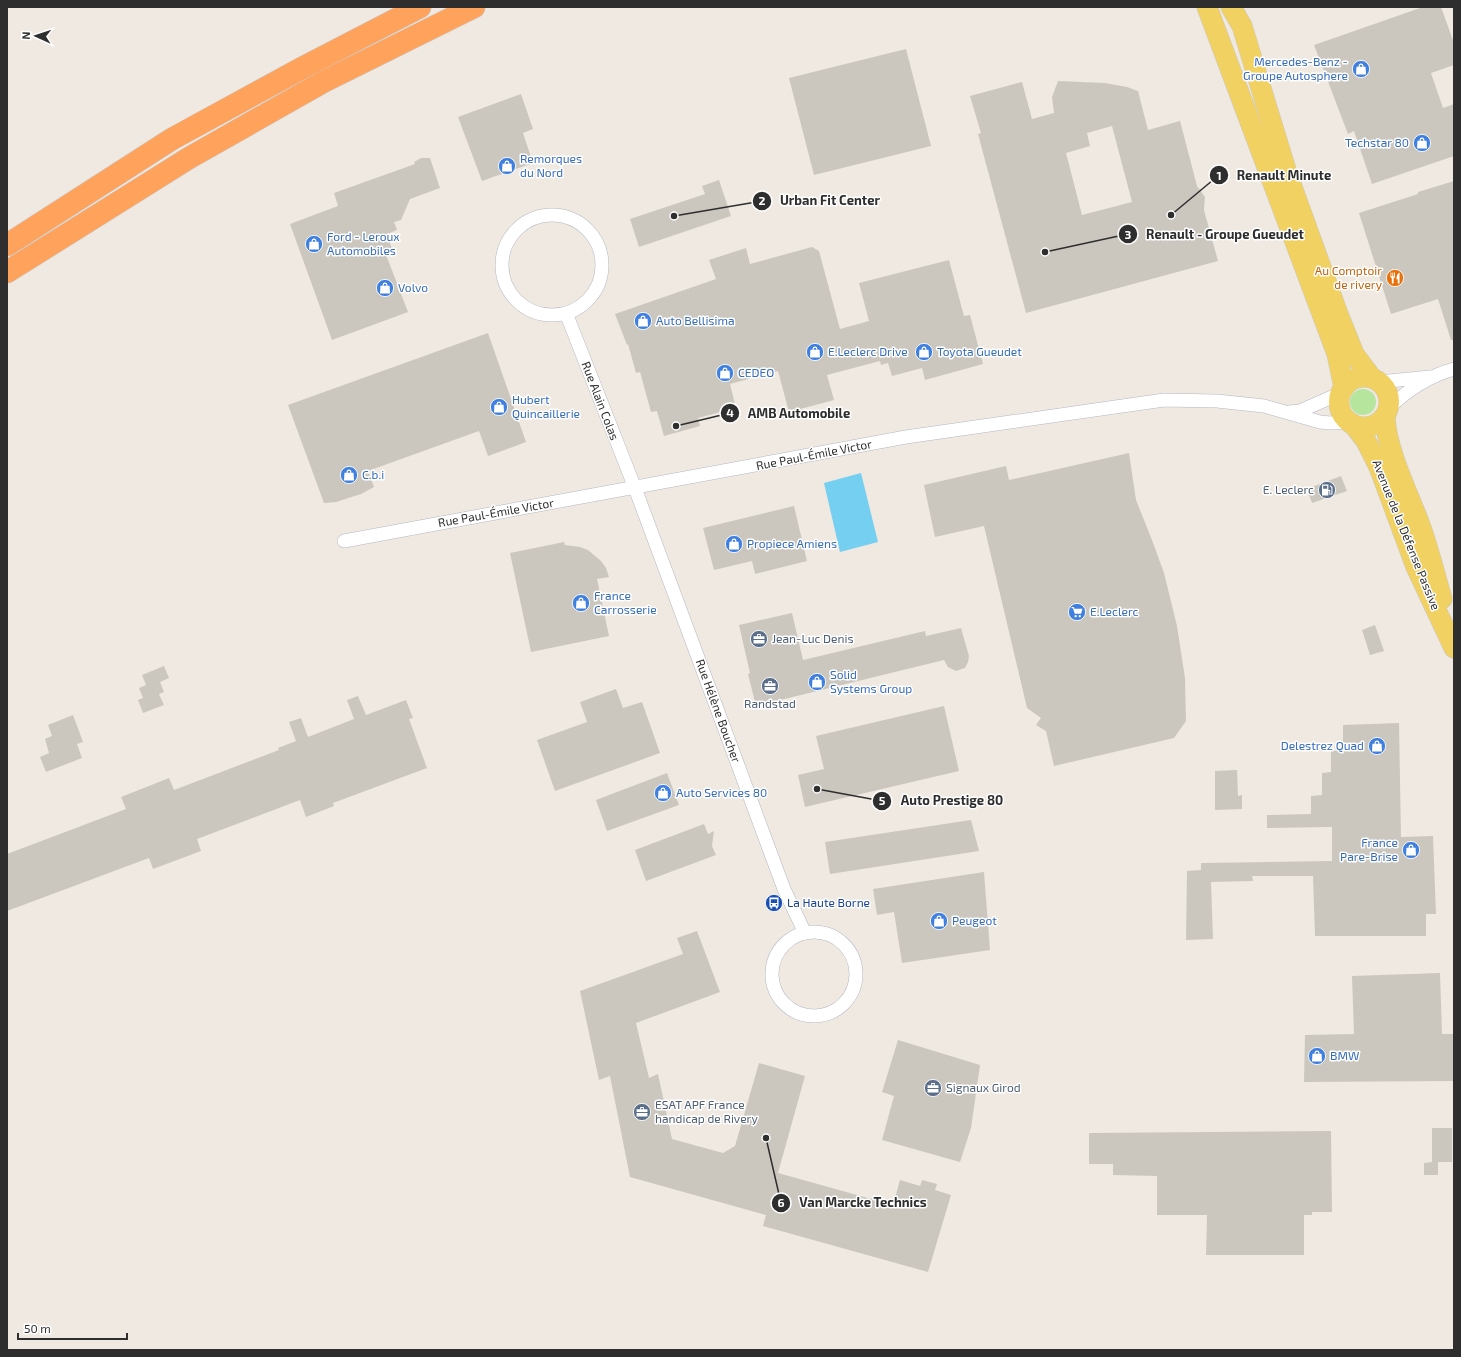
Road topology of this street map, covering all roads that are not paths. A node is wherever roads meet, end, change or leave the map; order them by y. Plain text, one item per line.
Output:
1 (420, 7) edge
2 (474, 7) edge
3 (486, 7) edge
4 (1207, 7) edge
5 (1231, 7) edge
6 (428, 29) junction
7 (7, 245) edge
8 (7, 272) edge
9 (566, 313) junction
10 (1454, 370) edge
11 (1432, 377) junction
12 (1376, 380) junction
13 (1343, 390) junction
14 (1288, 412) junction
15 (1386, 413) junction
16 (1351, 423) junction
17 (635, 488) junction
18 (344, 541) dead end
19 (1454, 640) edge
20 (1454, 648) edge
21 (805, 933) junction

1 - 7 highway
2 - 6 highway
3 - 6 highway
4 - 13 main road
5 - 12 main road
6 - 8 highway
9 - 9 street
9 - 17 street, Rue Alain Colas
10 - 11 street
11 - 12 street
11 - 15 street
12 - 13 main road
12 - 15 main road
13 - 14 street, Rue Paul-Émile Victor
13 - 16 main road
14 - 16 street, Rue Paul-Émile Victor
14 - 17 street, Rue Paul-Émile Victor
15 - 16 main road
15 - 19 main road, Avenue de la Défense Passive
16 - 20 main road, Avenue de la Défense Passive
17 - 18 street, Rue Paul-Émile Victor
17 - 21 street, Rue Hélène Boucher
21 - 21 street

